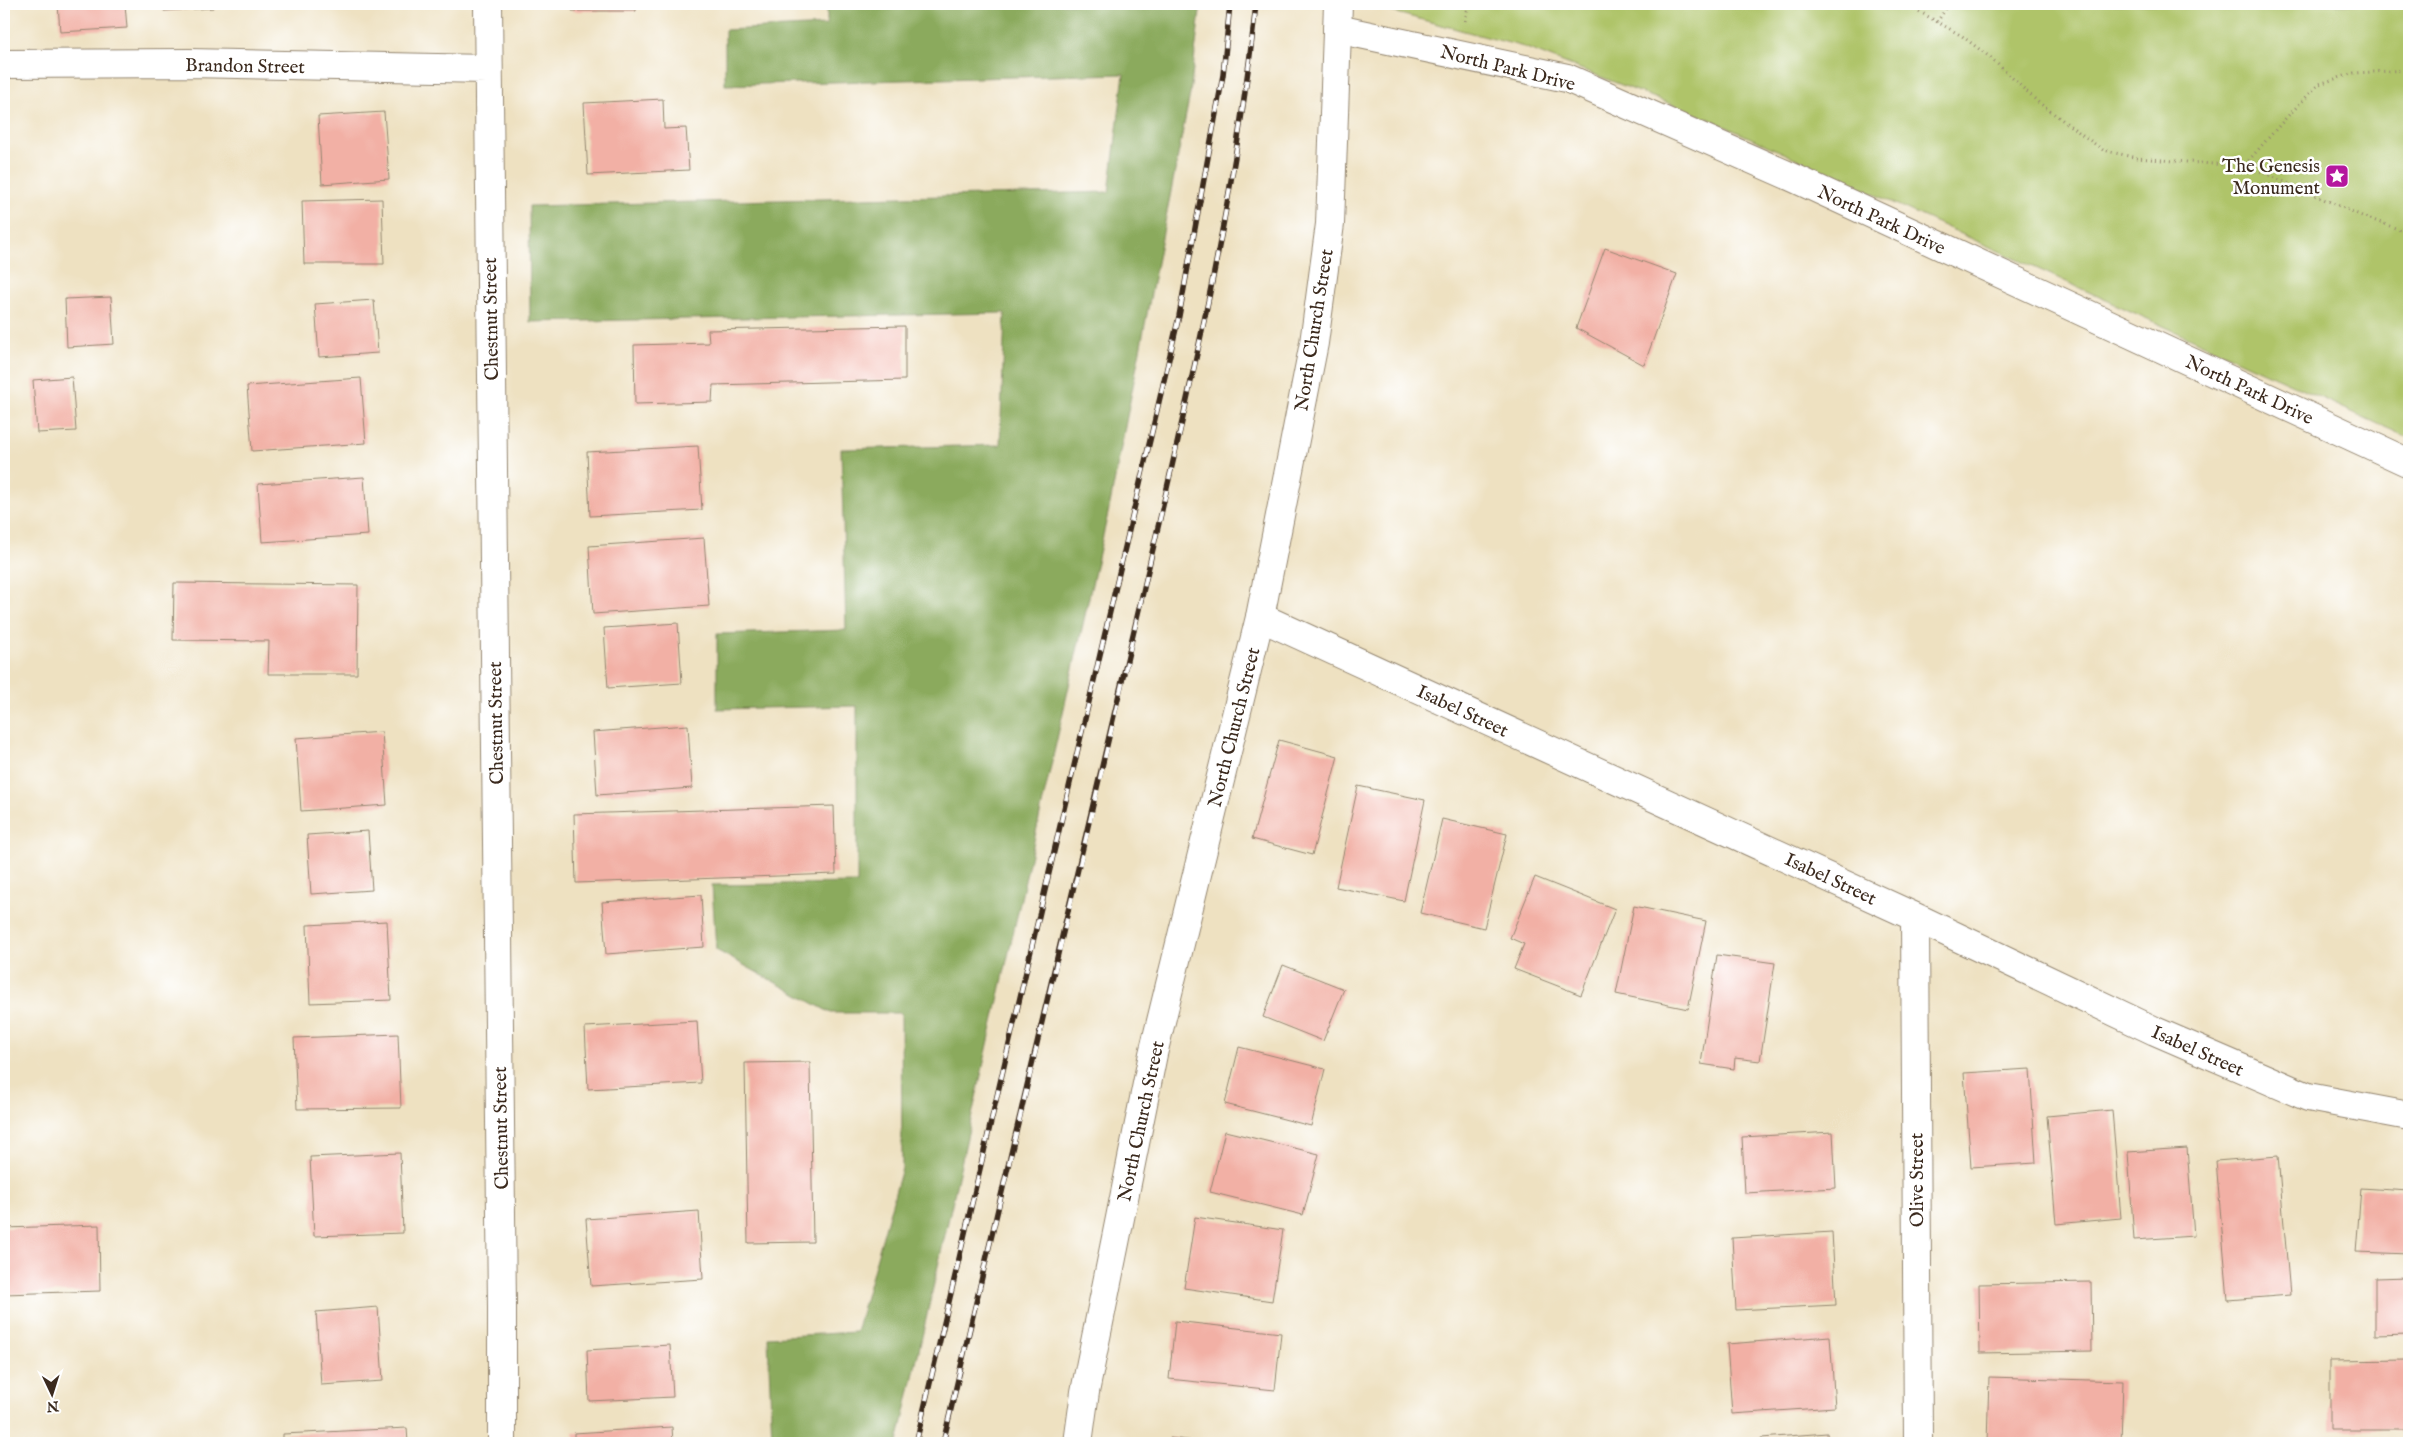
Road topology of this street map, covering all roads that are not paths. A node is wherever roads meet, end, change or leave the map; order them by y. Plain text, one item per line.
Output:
1 (488, 4) edge
2 (1338, 16) edge
3 (4, 64) edge
4 (487, 69) junction
5 (2409, 463) edge
6 (1260, 617) junction
7 (1915, 916) junction
8 (2409, 1116) edge
9 (502, 1443) edge
10 (1078, 1443) edge
11 (1918, 1443) edge

1 - 4 street, Chestnut Street
2 - 5 street, North Park Drive
2 - 6 street, North Church Street
3 - 4 street, Brandon Street
4 - 9 street, Chestnut Street
6 - 7 street, Isabel Street
6 - 10 street, North Church Street
7 - 8 street, Isabel Street
7 - 11 street, Olive Street

